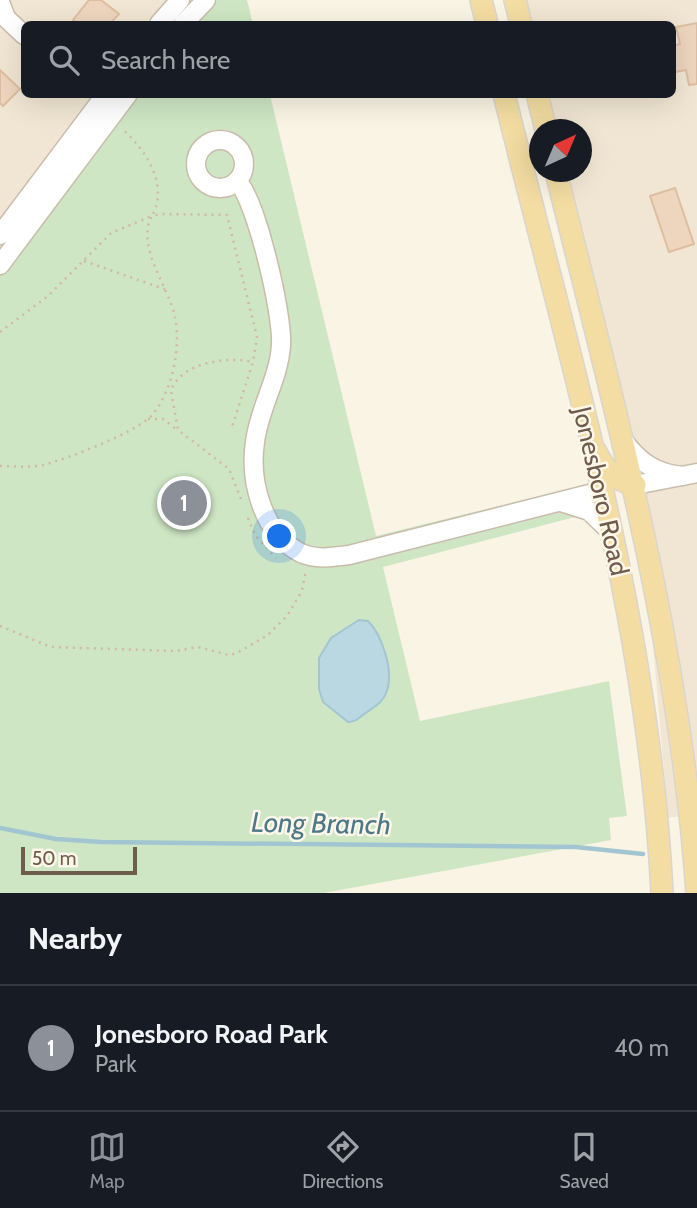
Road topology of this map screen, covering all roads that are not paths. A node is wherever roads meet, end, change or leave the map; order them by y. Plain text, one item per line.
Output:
1 (180, 0) edge
2 (205, 0) edge
3 (481, 0) edge
4 (515, 0) edge
5 (0, 2) edge
6 (162, 21) edge
7 (186, 21) edge
8 (486, 21) edge
9 (520, 21) edge
10 (21, 32) edge
11 (505, 98) edge
12 (538, 98) edge
13 (105, 104) edge
14 (543, 119) edge
15 (238, 182) dead end
16 (559, 182) edge
17 (0, 235) edge
18 (2, 259) edge
19 (586, 429) junction
20 (624, 440) junction
21 (690, 475) edge
22 (635, 485) junction
23 (601, 491) junction
24 (561, 502) junction
25 (611, 532) junction
26 (646, 541) junction
27 (662, 893) edge
28 (697, 893) edge

1 - 6 street
2 - 7 street
3 - 8 main road
4 - 9 main road
5 - 10 street
11 - 19 main road, Jonesboro Road
12 - 14 main road
13 - 17 street
13 - 18 street
15 - 24 street
16 - 20 main road, Jonesboro Road
19 - 22 main road
19 - 23 main road, Jonesboro Road
20 - 21 street
20 - 22 main road, Jonesboro Road
21 - 22 street
22 - 26 main road, Jonesboro Road
23 - 24 street
23 - 25 main road, Jonesboro Road
23 - 26 main road
24 - 25 street
25 - 27 main road, Jonesboro Road
26 - 28 main road, Jonesboro Road

